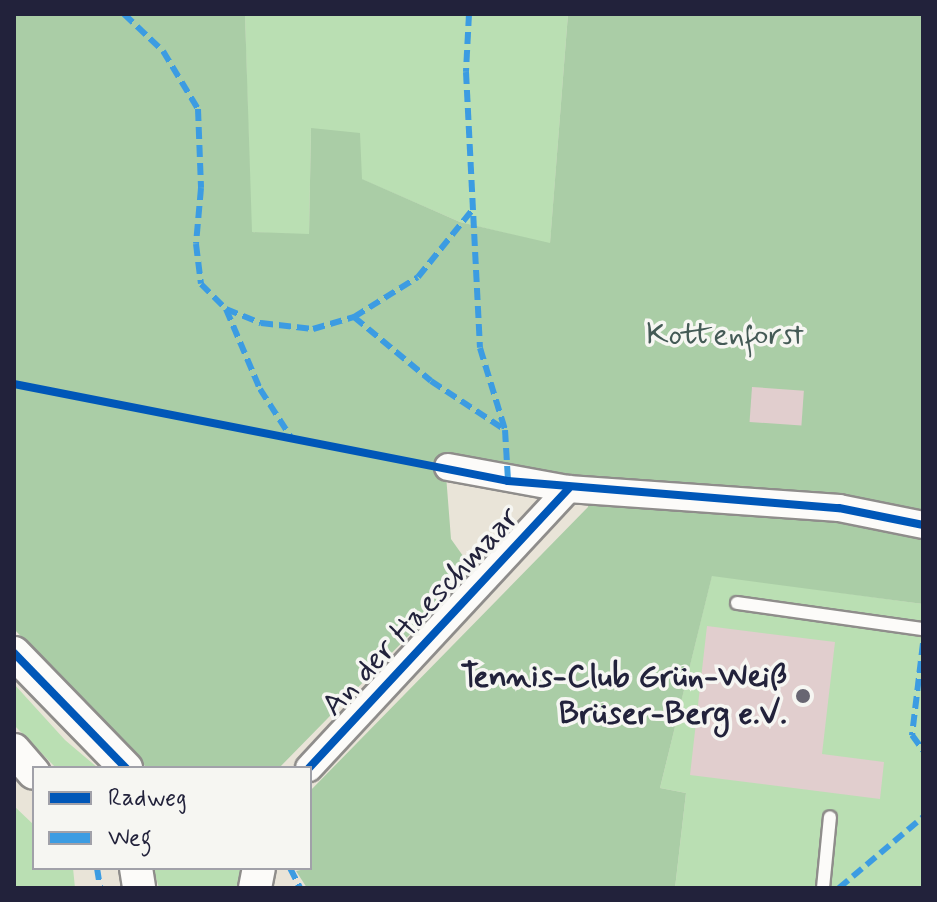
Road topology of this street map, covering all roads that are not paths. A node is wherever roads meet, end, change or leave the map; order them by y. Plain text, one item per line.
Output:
1 (448, 467) dead end
2 (568, 489) junction
3 (923, 525) edge
4 (737, 603) dead end
5 (923, 629) edge
6 (14, 653) edge
7 (14, 750) edge
8 (124, 766) edge
9 (311, 766) edge
10 (32, 771) edge
11 (830, 817) dead end
12 (823, 888) edge

1 - 2 street, An der Haeschmaar
2 - 3 street, An der Haeschmaar
2 - 9 street, An der Haeschmaar
4 - 5 lane
6 - 8 street
7 - 10 street
11 - 12 lane

